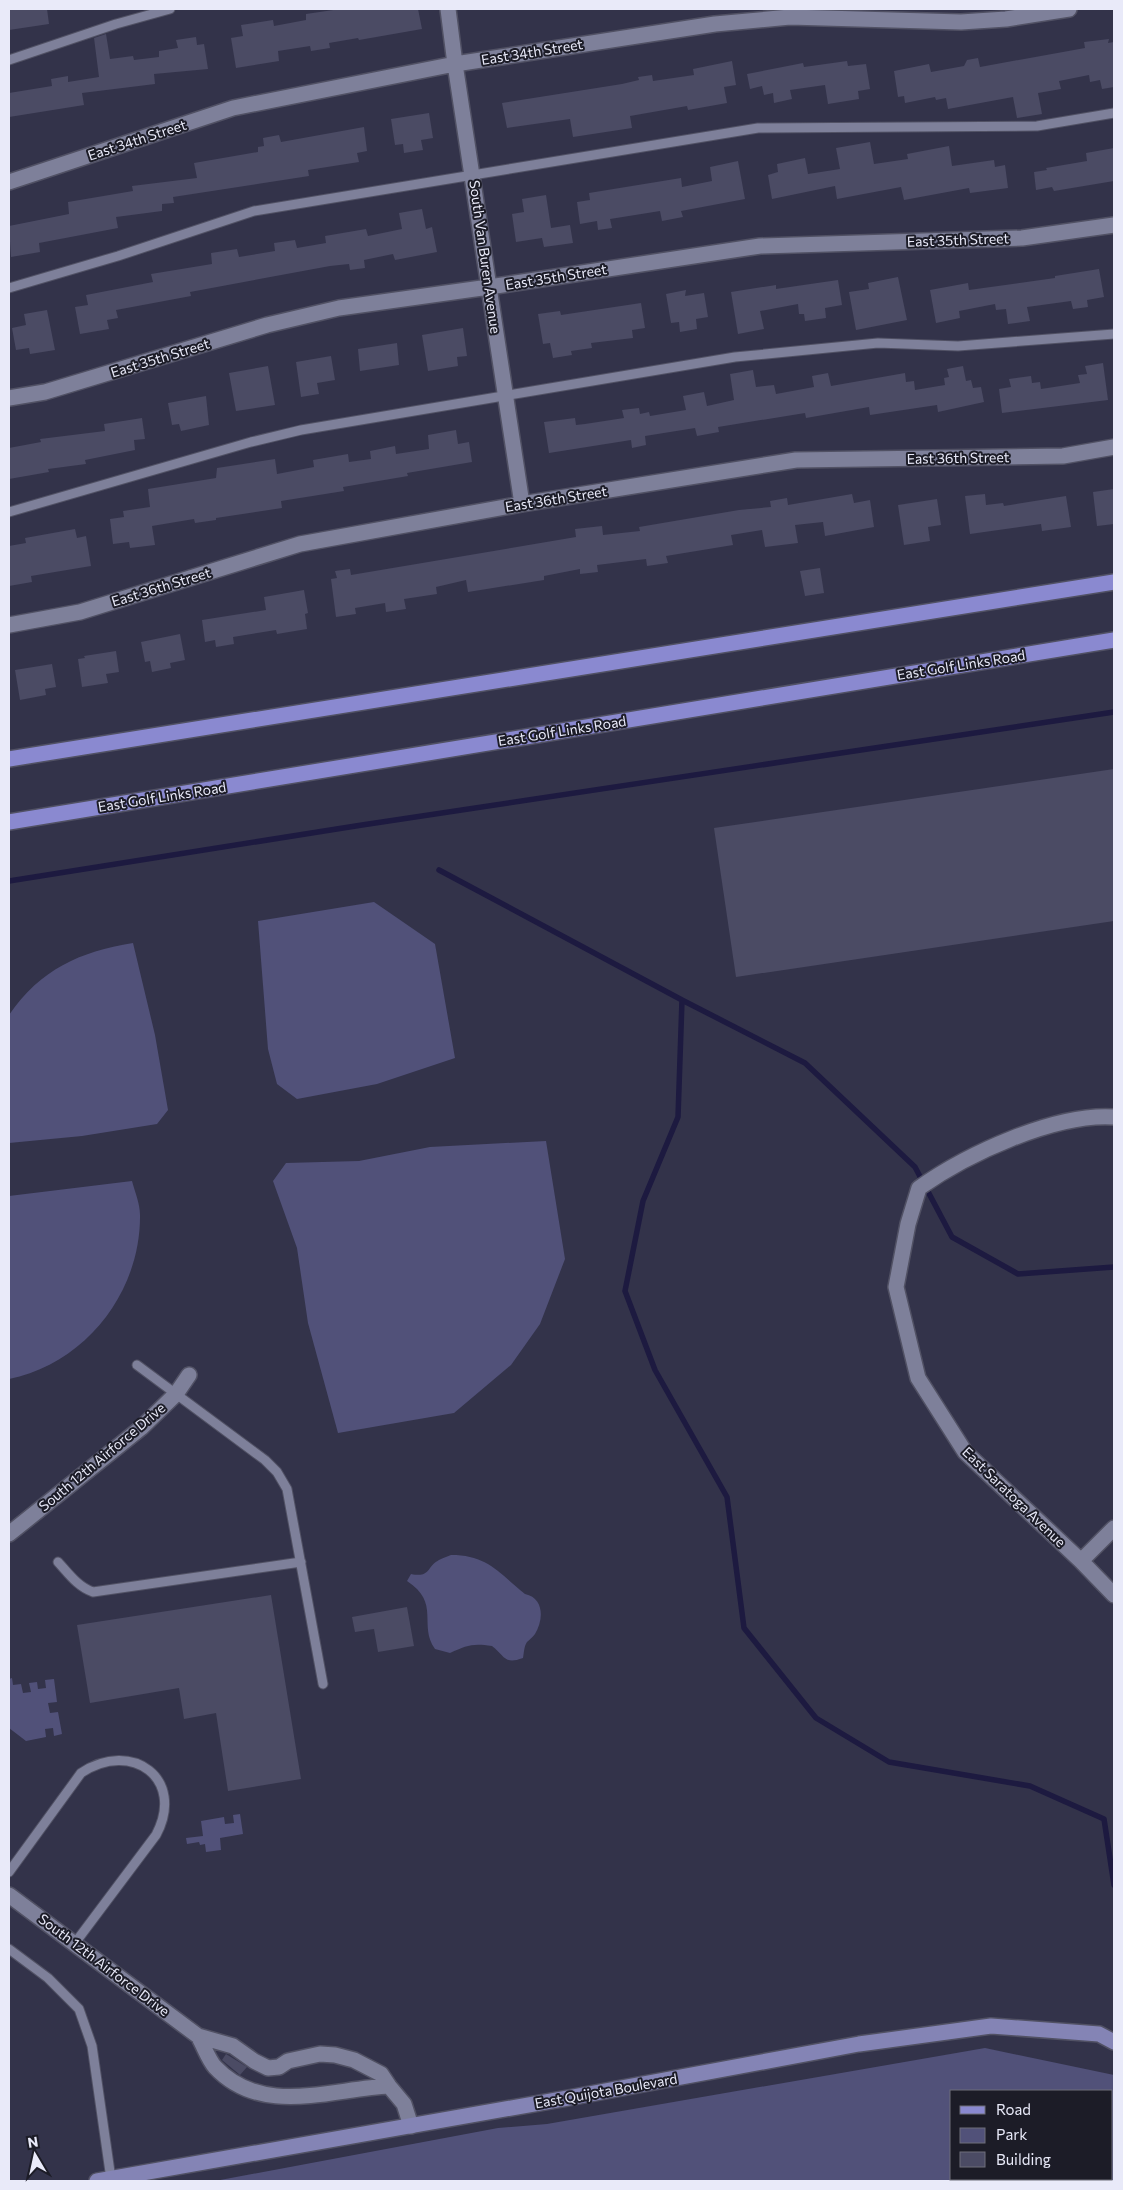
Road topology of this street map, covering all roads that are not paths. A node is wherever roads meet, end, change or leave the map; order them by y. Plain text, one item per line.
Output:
1 (170, 9) edge
2 (448, 9) edge
3 (1069, 9) edge
4 (9, 60) edge
5 (455, 64) junction
6 (1114, 113) edge
7 (473, 177) junction
8 (9, 182) edge
9 (1114, 225) edge
10 (489, 287) junction
11 (9, 288) edge
12 (1114, 334) edge
13 (505, 395) junction
14 (9, 398) edge
15 (1114, 448) edge
16 (522, 504) junction
17 (9, 512) edge
18 (1114, 582) edge
19 (9, 625) edge
20 (1114, 640) edge
21 (9, 759) edge
22 (9, 822) edge
23 (1114, 1117) edge
24 (137, 1365) dead end
25 (189, 1375) dead end
26 (176, 1394) junction
27 (1114, 1528) edge
28 (9, 1534) edge
29 (1081, 1561) junction
30 (58, 1562) dead end
31 (301, 1562) junction
32 (1114, 1595) edge
33 (323, 1684) dead end
34 (9, 1872) edge
35 (9, 1895) edge
36 (75, 1943) junction
37 (9, 1949) edge
38 (198, 2036) junction
39 (1114, 2042) edge
40 (389, 2086) junction
41 (410, 2126) junction
42 (104, 2180) edge

1 - 4 lane
2 - 5 street, South Van Buren Avenue
3 - 5 street, East 34th Street
5 - 7 street, South Van Buren Avenue
5 - 8 street, East 34th Street
6 - 7 lane
7 - 10 street, South Van Buren Avenue
7 - 11 lane
9 - 10 street, East 35th Street
10 - 13 street, South Van Buren Avenue
10 - 14 street, East 35th Street
12 - 13 lane
13 - 16 street, South Van Buren Avenue
13 - 17 lane
15 - 16 street, East 36th Street
16 - 19 street, East 36th Street
18 - 21 main road
20 - 22 main road, East Golf Links Road
23 - 29 street, East Saratoga Avenue
24 - 26 lane
25 - 26 street, South 12th Airforce Drive
26 - 28 street, South 12th Airforce Drive
26 - 31 lane
27 - 29 street
29 - 32 street, East Saratoga Avenue
30 - 31 lane
31 - 33 lane
34 - 36 lane
35 - 36 street, South 12th Airforce Drive
36 - 38 street, South 12th Airforce Drive
37 - 42 lane
38 - 40 street, South 12th Airforce Drive
38 - 40 street, South 12th Airforce Drive
39 - 41 street, East Quijota Boulevard
40 - 41 street, South 12th Airforce Drive
41 - 42 street, East Quijota Boulevard

